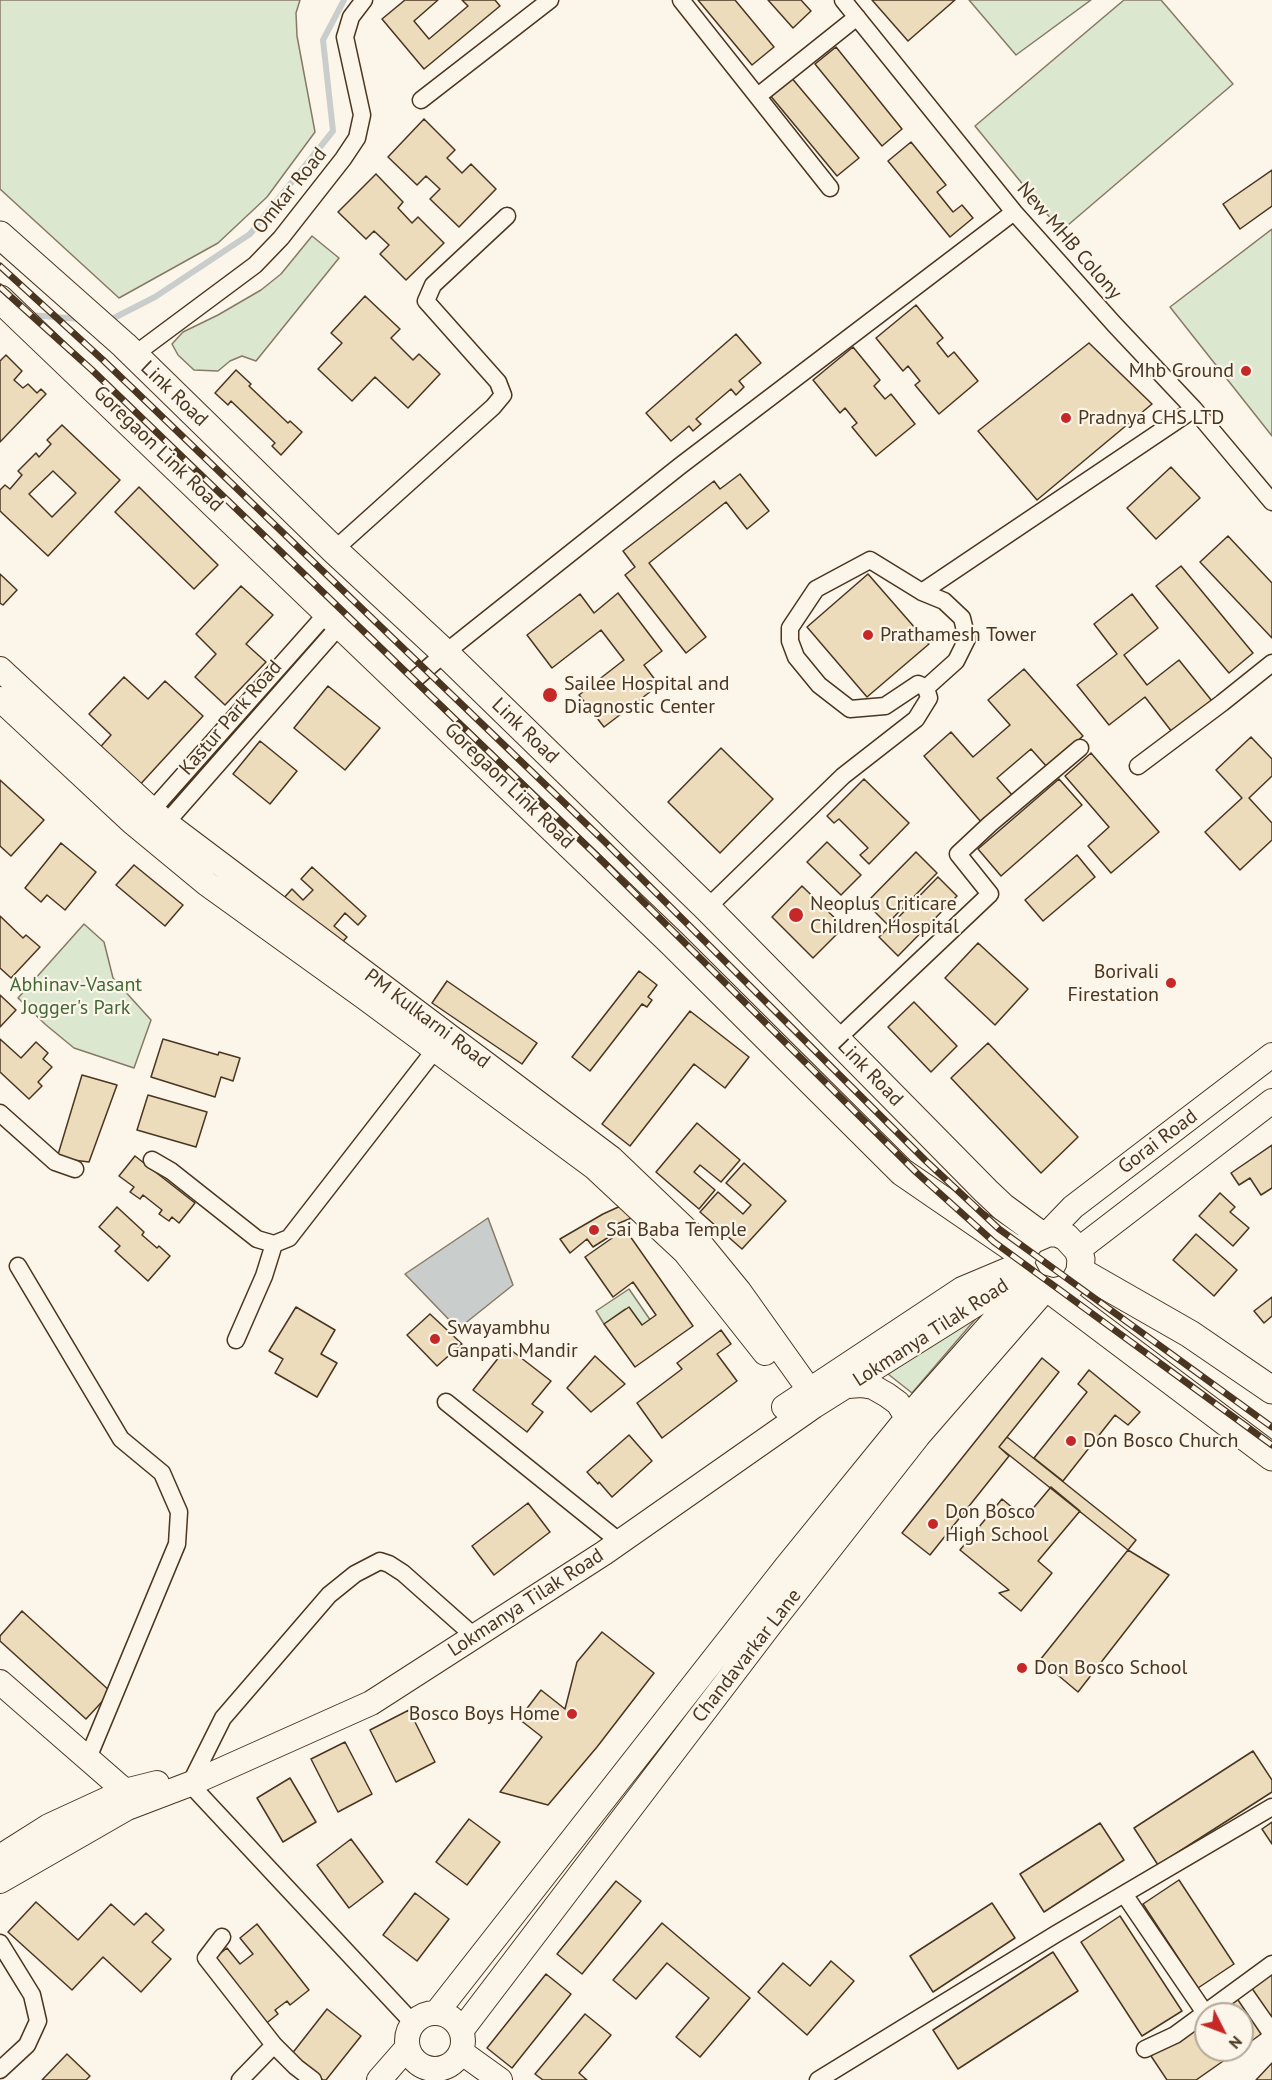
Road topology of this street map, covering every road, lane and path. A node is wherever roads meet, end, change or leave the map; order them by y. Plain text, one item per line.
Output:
1 (364, 0) edge
2 (550, 0) edge
3 (681, 0) edge
4 (843, 0) edge
5 (857, 17) junction
6 (758, 96) junction
7 (421, 100) dead end
8 (830, 188) dead end
9 (1014, 212) junction
10 (507, 216) dead end
11 (0, 235) edge
12 (8, 307) edge
13 (129, 350) junction
14 (1194, 409) junction
15 (1272, 502) edge
16 (334, 550) junction
17 (922, 592) junction
18 (335, 618) junction
19 (445, 653) junction
20 (1272, 663) edge
21 (0, 669) edge
22 (406, 687) junction
23 (926, 688) junction
24 (0, 699) edge
25 (1080, 748) dead end
26 (1138, 766) dead end
27 (152, 824) junction
28 (707, 908) junction
29 (837, 1039) junction
30 (441, 1042) junction
31 (1269, 1063) edge
32 (1272, 1101) edge
33 (0, 1113) edge
34 (152, 1160) dead end
35 (75, 1168) dead end
36 (1044, 1234) junction
37 (274, 1244) junction
38 (1079, 1260) junction
39 (18, 1266) dead end
40 (1032, 1276) junction
41 (236, 1340) dead end
42 (848, 1386) junction
43 (1272, 1390) edge
44 (809, 1400) junction
45 (446, 1402) dead end
46 (913, 1426) junction
47 (1272, 1457) edge
48 (614, 1537) junction
49 (468, 1632) junction
50 (0, 1682) edge
51 (88, 1758) junction
52 (193, 1778) junction
53 (126, 1800) junction
54 (1272, 1807) edge
55 (0, 1857) edge
56 (0, 1881) edge
57 (1124, 1894) junction
58 (222, 1937) dead end
59 (0, 1943) edge
60 (1272, 1964) edge
61 (1198, 2002) edge
62 (1220, 2002) edge
63 (437, 2012) junction
64 (1194, 2021) edge
65 (413, 2023) junction
66 (274, 2045) junction
67 (407, 2048) junction
68 (1145, 2049) dead end
69 (447, 2063) edge
70 (0, 2070) edge
71 (240, 2080) edge
72 (313, 2080) edge
73 (379, 2080) edge
74 (500, 2080) edge
75 (818, 2080) edge

1 - 13 street, Omkar Road
2 - 7 street
3 - 6 street
4 - 5 street, New MHB Colony
5 - 6 street
5 - 9 street, New MHB Colony
6 - 8 street
9 - 14 street, New MHB Colony
9 - 19 street
10 - 16 street
11 - 13 main road, Link Road
12 - 18 main road, Goregaon Link Road
13 - 16 main road, Link Road
14 - 15 street, New MHB Colony
14 - 17 street
16 - 19 main road, Link Road
17 - 23 street
17 - 23 street
18 - 22 main road, Goregaon Link Road
18 - 27 street, Kastur Park Road
19 - 22 street
19 - 28 main road, Link Road
20 - 26 street
21 - 27 street, PM Kulkarni Road
22 - 40 main road, Goregaon Link Road
23 - 28 street
24 - 27 street, PM Kulkarni Road
25 - 29 street
27 - 30 street, PM Kulkarni Road
28 - 29 main road, Link Road
29 - 36 main road, Link Road
30 - 37 street
30 - 44 street, PM Kulkarni Road
31 - 36 street, Gorai Road
32 - 38 street, Gorai Road
33 - 35 street
34 - 37 street
36 - 38 main road
36 - 40 main road
37 - 41 street
38 - 40 main road
38 - 43 main road
39 - 51 street
40 - 42 street, Lokmanya Tilak Road
40 - 44 street, Lokmanya Tilak Road
40 - 46 street, Chandavarkar Lane
40 - 47 main road
42 - 44 street, Lokmanya Tilak Road
42 - 46 street
44 - 48 street, Lokmanya Tilak Road
45 - 48 street
46 - 63 street, Chandavarkar Lane
46 - 69 street, Chandavarkar Lane
48 - 49 street, Lokmanya Tilak Road
49 - 52 street, Lokmanya Tilak Road
49 - 52 street
50 - 51 street
51 - 53 street
52 - 53 street, Lokmanya Tilak Road
52 - 65 street
53 - 55 street, Lokmanya Tilak Road
53 - 56 street, Lokmanya Tilak Road
54 - 57 street
57 - 61 street
57 - 75 street
58 - 66 street
59 - 70 street
60 - 62 street
63 - 65 street
63 - 69 street
64 - 68 street
65 - 67 street
66 - 71 street
66 - 72 street
67 - 69 street
67 - 73 street
69 - 74 street

